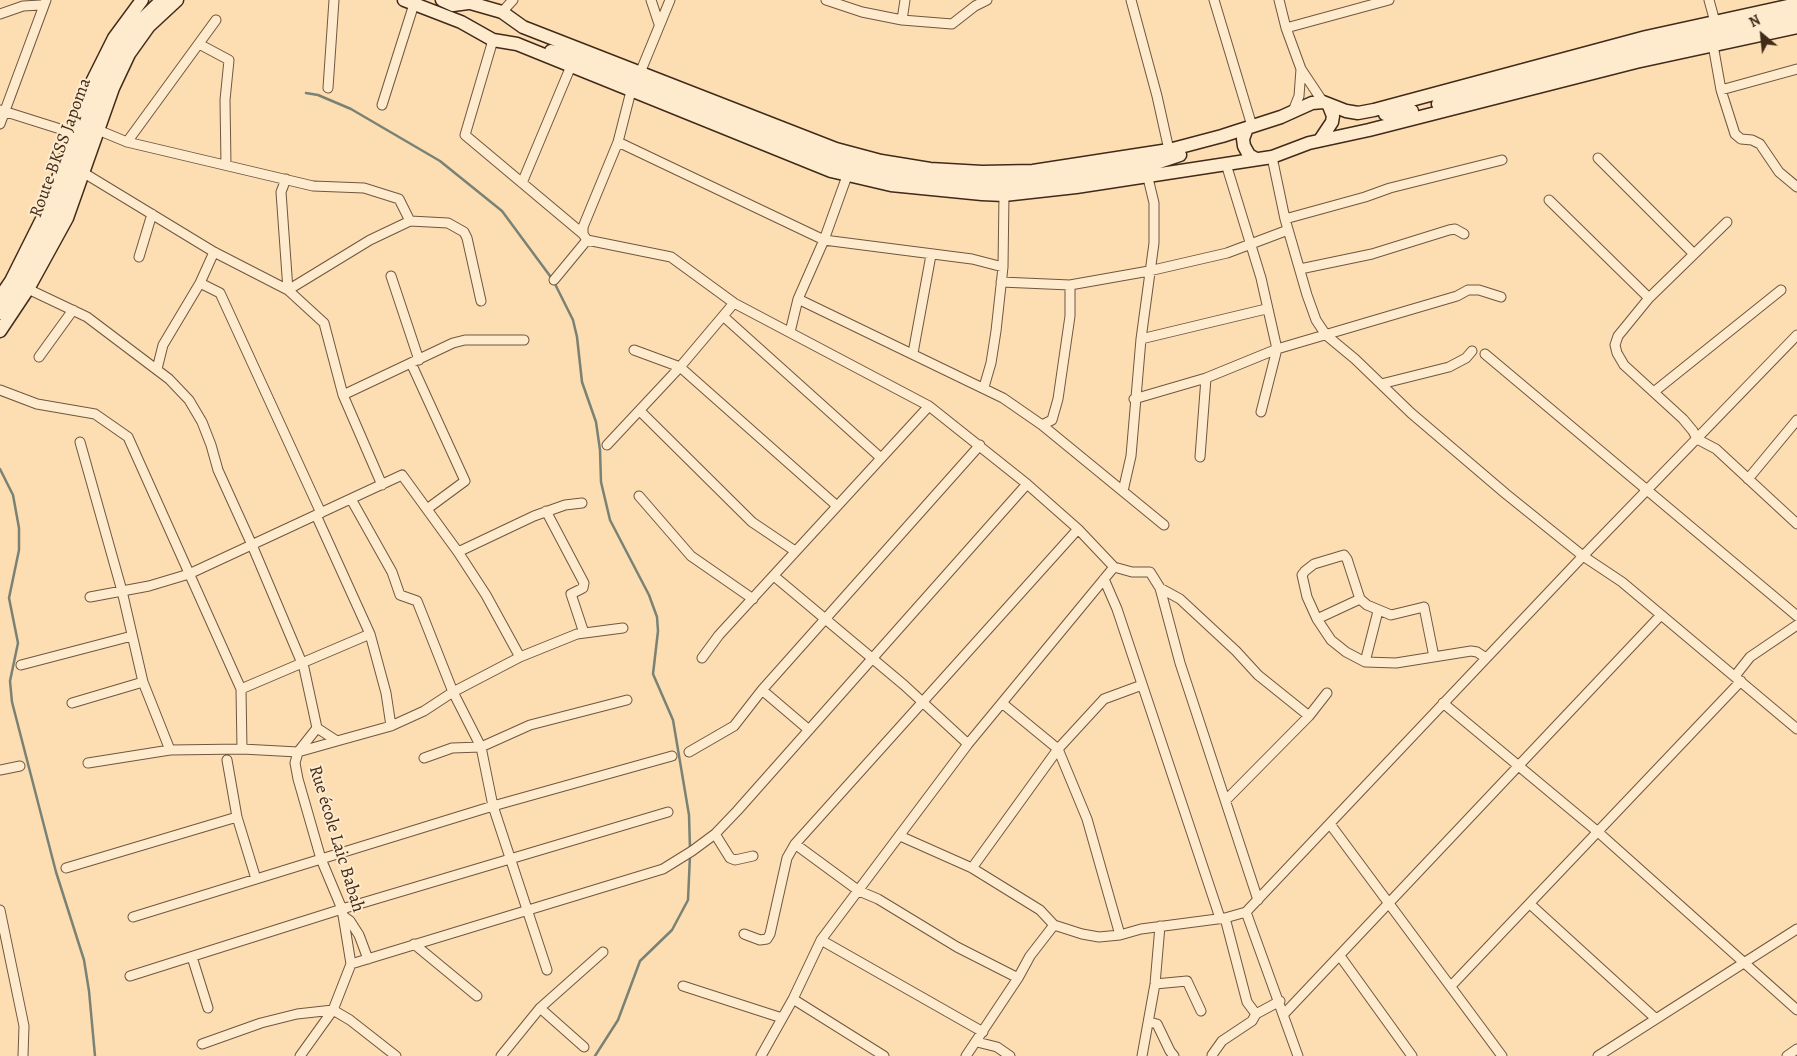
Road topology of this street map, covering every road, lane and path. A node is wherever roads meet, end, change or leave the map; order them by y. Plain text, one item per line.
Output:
1 (142, 0) edge
2 (162, 0) edge
3 (176, 0) edge
4 (334, 0) edge
5 (442, 0) edge
6 (513, 0) edge
7 (652, 0) edge
8 (670, 0) edge
9 (827, 0) edge
10 (905, 0) edge
11 (987, 0) edge
12 (1131, 0) edge
13 (1214, 0) edge
14 (1279, 0) edge
15 (1389, 0) edge
16 (1709, 0) edge
17 (415, 1) edge
18 (464, 2) edge
19 (976, 3) edge
20 (1366, 3) edge
21 (42, 4) edge
22 (1797, 4) edge
23 (496, 11) junction
24 (0, 14) edge
25 (1797, 16) edge
26 (216, 20) dead end
27 (902, 20) junction
28 (1716, 22) junction
29 (518, 23) junction
30 (659, 24) junction
31 (1797, 27) edge
32 (1286, 28) junction
33 (481, 33) junction
34 (497, 40) junction
35 (198, 44) junction
36 (1713, 45) junction
37 (572, 61) junction
38 (1301, 69) junction
39 (1797, 69) edge
40 (640, 73) junction
41 (328, 88) dead end
42 (1721, 90) junction
43 (631, 91) junction
44 (1326, 104) junction
45 (382, 106) dead end
46 (3, 111) edge
47 (1293, 111) junction
48 (1412, 111) junction
49 (1358, 113) junction
50 (0, 124) edge
51 (1245, 128) junction
52 (98, 130) junction
53 (1354, 133) junction
54 (76, 134) junction
55 (1320, 140) junction
56 (126, 142) junction
57 (618, 142) junction
58 (1168, 150) junction
59 (1272, 157) junction
60 (1598, 158) dead end
61 (1250, 160) junction
62 (1502, 160) dead end
63 (1226, 164) junction
64 (226, 165) junction
65 (1149, 171) junction
66 (84, 173) junction
67 (847, 176) junction
68 (286, 179) junction
69 (522, 183) junction
70 (1797, 187) edge
71 (1004, 195) junction
72 (1549, 200) dead end
73 (152, 214) junction
74 (1285, 219) junction
75 (410, 221) junction
76 (1727, 222) dead end
77 (1288, 230) junction
78 (1464, 234) dead end
79 (585, 237) junction
80 (824, 240) junction
81 (1250, 245) junction
82 (214, 252) junction
83 (1694, 254) junction
84 (931, 255) junction
85 (139, 257) dead end
86 (1003, 267) junction
87 (1300, 269) junction
88 (1149, 270) junction
89 (391, 276) dead end
90 (554, 280) dead end
91 (1001, 282) junction
92 (200, 284) junction
93 (1070, 285) junction
94 (28, 289) junction
95 (288, 290) junction
96 (1781, 290) dead end
97 (0, 297) edge
98 (1501, 297) dead end
99 (1649, 298) junction
100 (798, 299) junction
101 (480, 301) dead end
102 (734, 303) junction
103 (1266, 309) junction
104 (73, 310) junction
105 (0, 313) edge
106 (723, 316) junction
107 (0, 330) edge
108 (790, 332) junction
109 (1326, 335) junction
110 (1797, 335) edge
111 (524, 340) dead end
112 (1141, 340) junction
113 (634, 350) dead end
114 (1277, 350) junction
115 (1472, 350) dead end
116 (913, 353) junction
117 (1485, 354) dead end
118 (39, 357) dead end
119 (415, 362) junction
120 (680, 367) junction
121 (156, 369) junction
122 (1206, 378) junction
123 (1381, 384) junction
124 (984, 387) junction
125 (0, 390) edge
126 (1654, 391) junction
127 (343, 395) junction
128 (1134, 399) junction
129 (929, 406) junction
130 (640, 411) junction
131 (1261, 412) dead end
132 (1797, 420) edge
133 (1042, 425) junction
134 (1697, 440) junction
135 (80, 442) dead end
136 (607, 445) dead end
137 (980, 445) junction
138 (880, 458) junction
139 (1200, 458) dead end
140 (1748, 479) junction
141 (1027, 484) junction
142 (382, 485) junction
143 (1647, 490) junction
144 (1123, 491) junction
145 (639, 496) dead end
146 (351, 499) junction
147 (582, 503) dead end
148 (837, 506) junction
149 (427, 509) junction
150 (546, 511) junction
151 (319, 514) junction
152 (1797, 524) edge
153 (1164, 525) dead end
154 (1078, 529) junction
155 (252, 545) junction
156 (795, 551) junction
157 (458, 552) junction
158 (1583, 556) junction
159 (1114, 566) junction
160 (189, 574) junction
161 (774, 576) junction
162 (1104, 579) junction
163 (1160, 588) junction
164 (122, 591) junction
165 (90, 597) dead end
166 (753, 599) junction
167 (1360, 599) junction
168 (1378, 611) junction
169 (1660, 616) junction
170 (1797, 616) edge
171 (826, 619) junction
172 (1317, 619) junction
173 (1797, 625) edge
174 (623, 628) dead end
175 (584, 633) junction
176 (370, 634) junction
177 (132, 636) junction
178 (520, 657) junction
179 (1434, 657) junction
180 (702, 658) dead end
181 (872, 658) junction
182 (1486, 658) junction
183 (1365, 662) junction
184 (302, 663) junction
185 (21, 665) dead end
186 (1738, 678) junction
187 (143, 682) junction
188 (1142, 685) junction
189 (241, 689) junction
190 (762, 690) junction
191 (453, 692) junction
192 (1327, 693) dead end
193 (627, 700) dead end
194 (922, 702) junction
195 (1002, 703) junction
196 (1444, 703) junction
197 (72, 704) dead end
198 (1309, 716) junction
199 (391, 726) junction
200 (317, 728) junction
201 (1797, 729) edge
202 (809, 730) junction
203 (337, 741) junction
204 (968, 744) junction
205 (481, 746) junction
206 (242, 749) junction
207 (1058, 749) junction
208 (170, 750) junction
209 (298, 752) junction
210 (689, 752) dead end
211 (672, 756) dead end
212 (424, 758) dead end
213 (226, 760) dead end
214 (88, 763) dead end
215 (20, 766) dead end
216 (1519, 766) junction
217 (0, 770) edge
218 (1226, 800) junction
219 (493, 806) junction
220 (668, 812) dead end
221 (237, 817) junction
222 (1330, 824) junction
223 (1598, 832) junction
224 (715, 834) junction
225 (900, 836) junction
226 (795, 844) junction
227 (753, 856) dead end
228 (321, 859) junction
229 (510, 859) junction
230 (66, 868) dead end
231 (972, 868) junction
232 (256, 879) junction
233 (859, 892) junction
234 (1258, 900) junction
235 (1388, 903) junction
236 (1530, 904) junction
237 (0, 910) edge
238 (528, 911) junction
239 (342, 912) junction
240 (1246, 912) junction
241 (133, 917) dead end
242 (1222, 918) junction
243 (1054, 925) junction
244 (1160, 926) junction
245 (1797, 929) edge
246 (744, 934) dead end
247 (1120, 935) junction
248 (821, 940) junction
249 (414, 944) junction
250 (603, 952) dead end
251 (1340, 956) junction
252 (192, 957) junction
253 (368, 959) junction
254 (1742, 963) junction
255 (351, 964) junction
256 (547, 970) dead end
257 (130, 976) dead end
258 (1018, 978) junction
259 (1155, 984) junction
260 (683, 986) dead end
261 (1451, 986) junction
262 (477, 996) dead end
263 (793, 999) junction
264 (1280, 1001) junction
265 (208, 1008) dead end
266 (540, 1008) junction
267 (333, 1010) junction
268 (1797, 1010) edge
269 (1202, 1011) dead end
270 (1256, 1014) junction
271 (1284, 1014) junction
272 (782, 1018) junction
273 (1655, 1018) junction
274 (1149, 1022) junction
275 (983, 1032) junction
276 (977, 1042) junction
277 (202, 1044) dead end
278 (584, 1047) dead end
279 (1797, 1049) edge
280 (1212, 1055) edge
281 (22, 1056) edge
282 (300, 1056) edge
283 (396, 1056) edge
284 (501, 1056) edge
285 (761, 1056) edge
286 (884, 1056) edge
287 (966, 1056) edge
288 (1010, 1056) edge
289 (1142, 1056) edge
290 (1174, 1056) edge
291 (1298, 1056) edge
292 (1412, 1056) edge
293 (1502, 1056) edge
294 (1598, 1056) edge
295 (1787, 1056) edge

1 - 54 main road
2 - 105 main road, Route BKSS Japoma
3 - 52 main road
4 - 41 street
5 - 18 main road
6 - 23 street
7 - 30 street
8 - 30 street
9 - 27 street
10 - 27 street
11 - 19 street
12 - 58 street
13 - 51 street
14 - 32 street
15 - 20 street
16 - 28 street
17 - 33 main road
17 - 45 street
18 - 23 main road
19 - 27 street
20 - 32 street
21 - 24 street
21 - 46 street
22 - 28 main road
23 - 29 main road
23 - 33 main road
25 - 48 main road
26 - 35 street
28 - 49 main road
29 - 34 main road
29 - 37 main road
29 - 40 main road
30 - 40 street
31 - 36 main road
32 - 38 street
33 - 34 main road
34 - 37 main road
34 - 69 street
35 - 56 street
35 - 64 street
36 - 42 street
36 - 53 main road
37 - 43 main road
37 - 65 main road
37 - 69 street
38 - 44 street
38 - 47 street
39 - 42 street
40 - 58 main road
42 - 70 street
43 - 57 street
43 - 67 main road
44 - 47 main road
44 - 49 main road
44 - 55 main road
46 - 50 street
46 - 54 street
47 - 51 main road
48 - 49 main road
48 - 53 main road
51 - 58 main road
51 - 61 main road
51 - 65 main road
52 - 56 street
52 - 66 main road
53 - 55 main road
54 - 97 main road
55 - 59 main road
56 - 64 street
57 - 79 street
57 - 80 street
59 - 61 main road
59 - 74 street
60 - 83 street
61 - 63 main road
61 - 65 main road
62 - 74 street
63 - 65 main road
63 - 81 street
64 - 68 street
65 - 71 main road
65 - 88 street
66 - 73 street
66 - 94 main road
67 - 71 main road
67 - 80 street
68 - 75 street
68 - 95 street
69 - 79 street
71 - 86 street
72 - 99 street
73 - 82 street
73 - 85 street
74 - 77 street
75 - 95 street
75 - 101 street
76 - 83 street
77 - 81 street
77 - 87 street
78 - 87 street
79 - 90 street
79 - 102 street
80 - 84 street
80 - 100 street
81 - 88 street
81 - 103 street
82 - 92 street
82 - 95 street
83 - 99 street
84 - 86 street
84 - 116 street
86 - 91 street
87 - 109 street
88 - 93 street
88 - 112 street
89 - 119 street
91 - 93 street
91 - 124 street
92 - 121 street
92 - 151 street
93 - 133 street
94 - 104 street
94 - 107 main road
95 - 127 street
96 - 126 street
98 - 109 street
99 - 126 street
100 - 108 street
100 - 116 street
102 - 106 street
102 - 108 street
103 - 112 street
103 - 114 street
104 - 118 street
104 - 121 street
106 - 120 street
106 - 138 street
108 - 129 street
109 - 114 street
109 - 123 street
110 - 134 street
111 - 119 street
112 - 128 street
113 - 120 street
114 - 122 street
114 - 131 street
115 - 123 street
116 - 124 street
117 - 143 street
119 - 127 street
119 - 149 street
120 - 130 street
120 - 148 street
121 - 155 street
122 - 128 street
122 - 139 street
123 - 158 street
124 - 133 street
125 - 160 street
126 - 134 street
127 - 142 street
128 - 144 street
129 - 137 street
129 - 138 street
130 - 136 street
130 - 156 street
132 - 140 street
133 - 144 street
134 - 140 street
134 - 143 street
135 - 164 street
137 - 141 street
137 - 171 street
138 - 148 street
140 - 152 street
141 - 154 street
141 - 181 street
142 - 146 street
142 - 149 street
143 - 158 street
143 - 170 street
144 - 153 street
145 - 166 street
146 - 151 street
146 - 191 street
147 - 150 street
148 - 156 street
149 - 157 street
150 - 157 street
150 - 175 street
151 - 155 street
151 - 176 street
154 - 159 street
154 - 194 street
155 - 160 street
155 - 184 street
156 - 161 street
157 - 178 street
158 - 169 street
158 - 182 street
159 - 162 street
159 - 163 street
160 - 164 street
160 - 189 street
161 - 166 street
161 - 171 street
162 - 188 street
162 - 195 street
163 - 198 street
163 - 218 street
164 - 165 street
164 - 177 street
166 - 180 street
167 - 168 street
167 - 172 street
167 - 172 street
168 - 179 street
168 - 183 street
169 - 186 street
169 - 216 street
171 - 181 street
171 - 190 street
172 - 183 street
173 - 186 street
174 - 175 street
175 - 178 street
176 - 184 street
176 - 199 street
177 - 185 street
177 - 187 street
178 - 191 street
179 - 182 street
179 - 183 street
181 - 194 street
181 - 202 street
182 - 196 street
184 - 189 street
184 - 200 street
186 - 201 street
186 - 223 street
187 - 197 street
187 - 208 street
188 - 207 street
188 - 242 street
189 - 206 street
190 - 202 street
190 - 210 street
191 - 199 street
191 - 205 street
192 - 198 street
193 - 205 street
194 - 204 street
194 - 226 street
195 - 204 street
195 - 207 street
196 - 216 street
196 - 222 street
198 - 218 street
199 - 203 street
200 - 203 street
200 - 209 street, Rue école Laic Babah
202 - 224 street
203 - 209 street
204 - 225 street
205 - 212 street
205 - 219 street
206 - 208 street
206 - 209 street
207 - 231 street
207 - 247 street
208 - 214 street
209 - 228 street, Rue école Laic Babah
211 - 219 street
213 - 221 street
215 - 217 street
216 - 223 street
216 - 235 street
218 - 234 street
219 - 228 street
219 - 229 street
220 - 229 street
221 - 230 street
221 - 232 street
222 - 234 street
222 - 235 street
223 - 236 street
223 - 254 street
224 - 227 street
224 - 238 street
225 - 231 street
225 - 233 street
226 - 233 street
226 - 246 street
228 - 232 street
228 - 239 street, Rue école Laic Babah
229 - 238 street
229 - 239 street
231 - 243 street
232 - 241 street
233 - 248 street
233 - 258 street
234 - 240 street
235 - 251 street
235 - 261 street
236 - 261 street
236 - 273 street
237 - 281 street
238 - 249 street
238 - 256 street
239 - 252 street
239 - 253 street
239 - 255 street, Rue école Laic Babah
240 - 242 street
240 - 264 street
242 - 244 street
242 - 270 street
243 - 247 street
243 - 258 street
244 - 247 street
244 - 259 street
245 - 254 street
248 - 263 street
248 - 275 street
249 - 253 street
249 - 262 street
250 - 266 street
251 - 271 street
251 - 292 street
252 - 257 street
252 - 265 street
253 - 255 street
254 - 268 street
254 - 273 street
255 - 267 street
258 - 275 street
259 - 269 street
259 - 274 street
260 - 272 street
261 - 293 street
263 - 272 street
263 - 286 street
264 - 270 street
264 - 271 street
266 - 278 street
266 - 284 street
267 - 277 street
267 - 282 street
267 - 283 street
270 - 280 street
271 - 291 street
272 - 285 street
273 - 294 street
274 - 289 street
274 - 290 street
275 - 276 street
276 - 287 street
276 - 288 street
279 - 295 street

